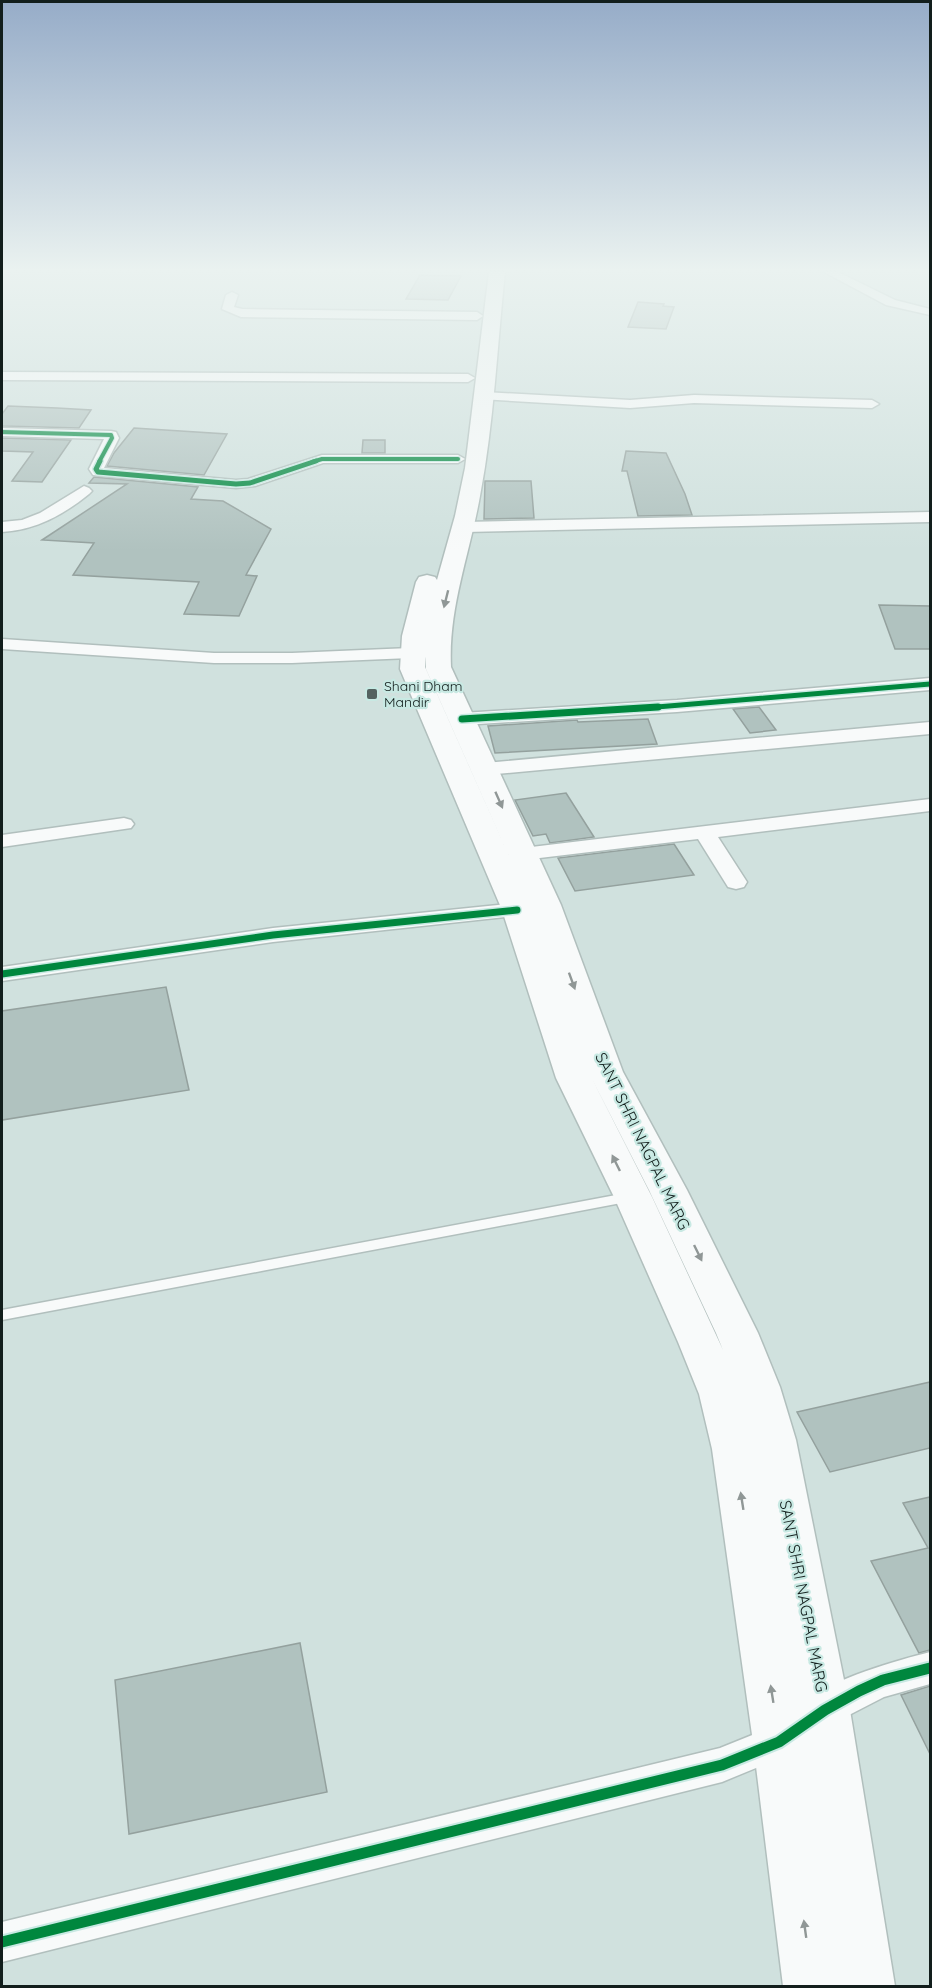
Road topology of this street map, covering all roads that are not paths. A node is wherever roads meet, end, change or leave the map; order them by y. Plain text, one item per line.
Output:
1 (476, 365) edge
2 (480, 365) edge
3 (2, 376) edge
4 (476, 387) junction
5 (872, 404) dead end
6 (2, 432) edge
7 (458, 459) junction
8 (84, 491) dead end
9 (930, 517) edge
10 (2, 527) edge
11 (465, 527) junction
12 (2, 644) edge
13 (424, 652) junction
14 (930, 684) edge
15 (462, 719) junction
16 (930, 728) edge
17 (485, 769) junction
18 (930, 805) edge
19 (124, 824) dead end
20 (704, 832) junction
21 (2, 841) edge
22 (523, 854) junction
23 (736, 882) dead end
24 (517, 910) junction
25 (2, 974) edge
26 (633, 1197) junction
27 (2, 1315) edge
28 (930, 1668) edge
29 (825, 1710) junction
30 (779, 1742) junction
31 (2, 1942) edge
32 (812, 1986) edge
33 (867, 1986) edge

1 - 4 main road, SANT SHRI NAGPAL MARG
2 - 4 main road, SANT SHRI NAGPAL MARG
3 - 4 street
4 - 5 street
4 - 7 main road, SANT SHRI NAGPAL MARG
4 - 11 main road, SANT SHRI NAGPAL MARG
6 - 7 street
7 - 13 main road, SANT SHRI NAGPAL MARG
8 - 10 street
9 - 11 street
11 -> 13 main road, SANT SHRI NAGPAL MARG
12 - 13 street
13 - 15 main road, SANT SHRI NAGPAL MARG
13 - 24 main road, SANT SHRI NAGPAL MARG
14 - 15 street
15 - 17 main road, SANT SHRI NAGPAL MARG
16 - 17 street
17 -> 22 main road, SANT SHRI NAGPAL MARG
18 - 20 street
19 - 21 street
20 - 22 street
20 - 23 street
22 -> 29 main road, SANT SHRI NAGPAL MARG
24 - 25 street
26 -> 24 main road, SANT SHRI NAGPAL MARG
26 - 27 lane
30 -> 26 main road, SANT SHRI NAGPAL MARG
28 - 29 street
29 - 30 street
29 - 33 main road, SANT SHRI NAGPAL MARG
30 - 31 street
32 -> 30 main road, SANT SHRI NAGPAL MARG

